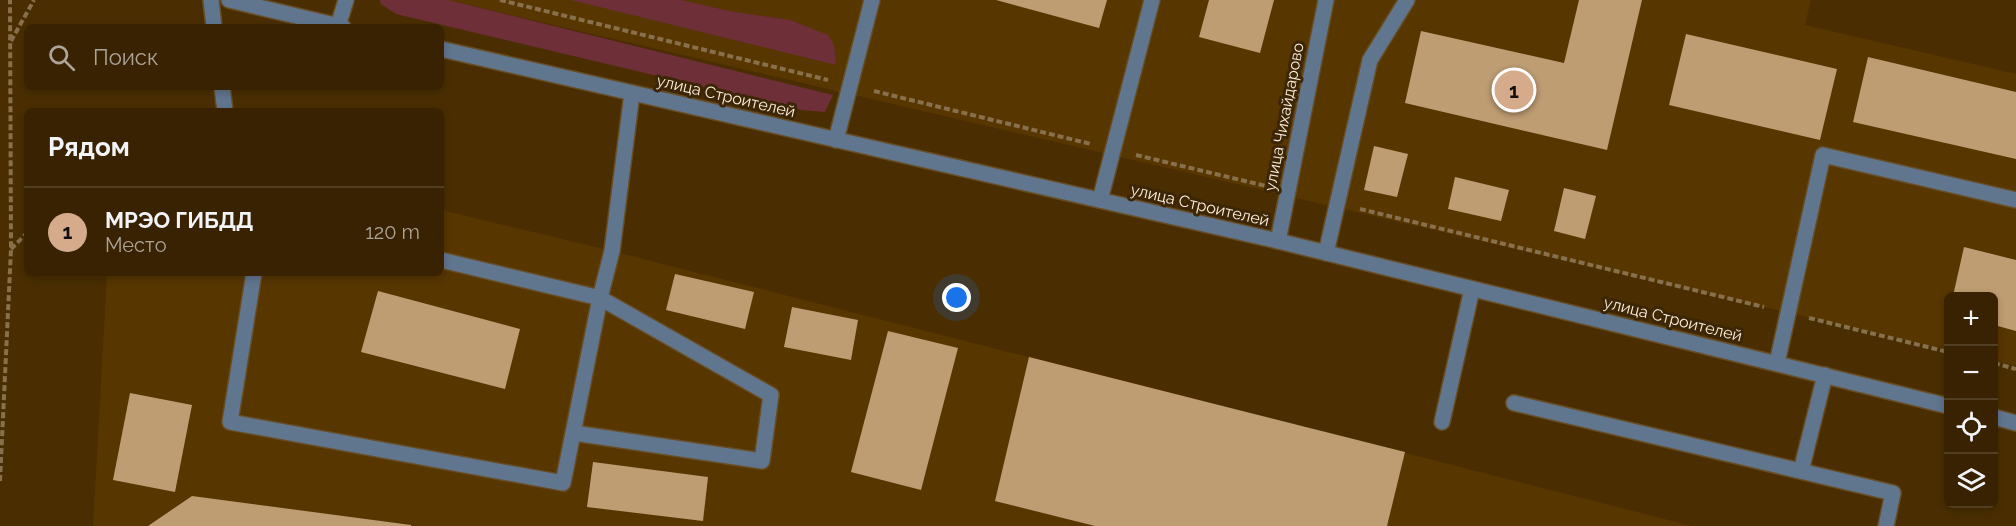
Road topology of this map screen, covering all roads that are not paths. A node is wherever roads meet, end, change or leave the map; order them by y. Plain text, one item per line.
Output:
1 (211, 0) edge
2 (229, 0) edge
3 (346, 0) edge
4 (872, 0) edge
5 (1152, 0) edge
6 (1326, 0) edge
7 (1407, 0) edge
8 (214, 24) edge
9 (331, 24) edge
10 (340, 24) edge
11 (444, 50) edge
12 (222, 90) edge
13 (632, 93) junction
14 (225, 108) edge
15 (836, 140) junction
16 (1100, 200) junction
17 (2016, 200) edge
18 (1278, 241) junction
19 (1326, 253) junction
20 (444, 261) edge
21 (254, 276) edge
22 (1472, 289) junction
23 (600, 298) junction
24 (1777, 363) junction
25 (1825, 375) junction
26 (1514, 403) dead end
27 (1944, 405) edge
28 (1998, 418) edge
29 (1442, 422) dead end
30 (2016, 423) edge
31 (574, 433) junction
32 (1801, 471) junction
33 (1886, 526) edge

1 - 8 street
2 - 9 street
3 - 10 street
4 - 15 street
5 - 16 street
6 - 18 street, улица Чихайдарово
7 - 19 street
11 - 13 street, улица Строителей
12 - 14 street
13 - 15 street, улица Строителей
13 - 23 street
15 - 16 street, улица Строителей
16 - 18 street, улица Строителей
17 - 24 street
18 - 19 street, улица Строителей
19 - 22 street, улица Строителей
20 - 23 street
21 - 31 street
22 - 24 street, улица Строителей
22 - 29 street
23 - 31 street
23 - 31 street
24 - 25 street, улица Строителей
25 - 27 street, улица Строителей
25 - 32 street
26 - 32 street
28 - 30 street
32 - 33 street

